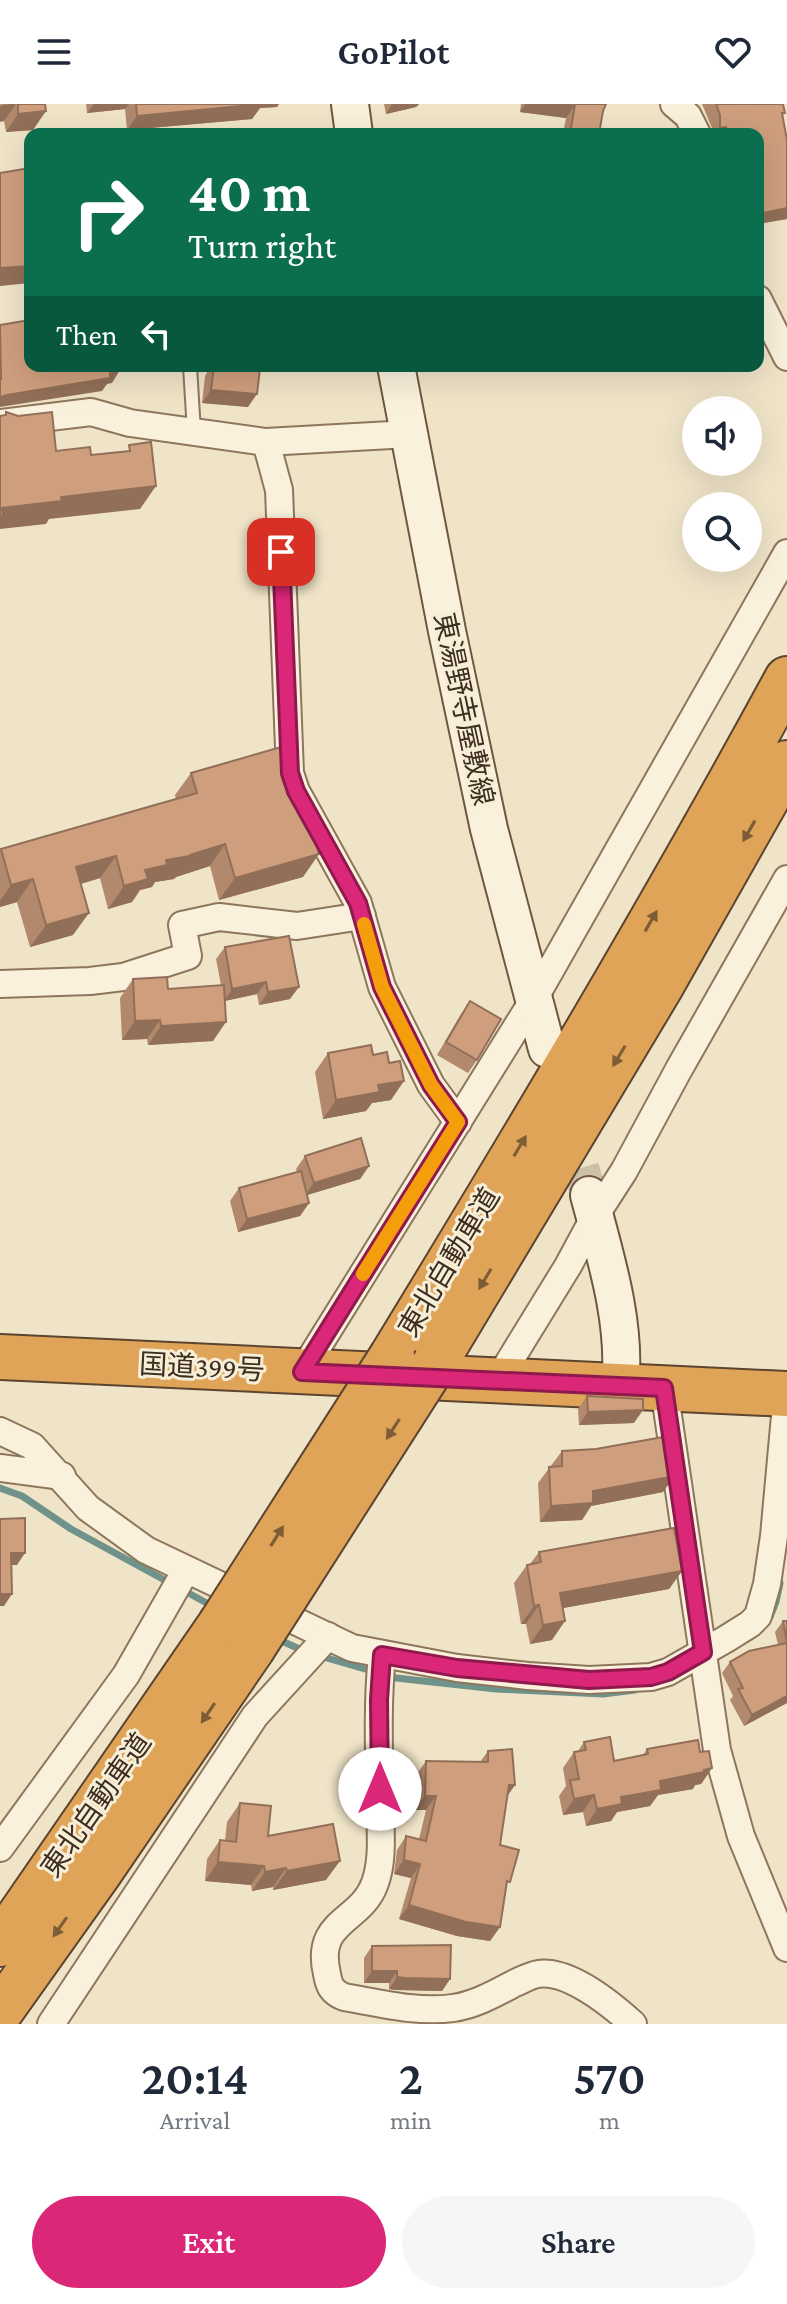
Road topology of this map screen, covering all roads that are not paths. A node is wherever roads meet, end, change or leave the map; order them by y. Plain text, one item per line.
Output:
1 (350, 104) edge
2 (353, 128) edge
3 (764, 311) edge
4 (787, 357) edge
5 (190, 372) edge
6 (397, 372) edge
7 (0, 423) edge
8 (194, 432) junction
9 (409, 434) junction
10 (266, 442) junction
11 (787, 553) edge
12 (787, 679) edge
13 (787, 763) edge
14 (787, 879) edge
15 (362, 916) junction
16 (0, 984) edge
17 (534, 999) junction
18 (547, 1049) dead end
19 (458, 1122) junction
20 (592, 1205) junction
21 (0, 1357) edge
22 (302, 1372) junction
23 (498, 1380) junction
24 (620, 1386) junction
25 (664, 1388) junction
26 (787, 1394) edge
27 (0, 1431) edge
28 (0, 1468) edge
29 (62, 1476) junction
30 (179, 1581) junction
31 (236, 1637) junction
32 (317, 1648) junction
33 (705, 1664) junction
34 (381, 1667) junction
35 (0, 1848) edge
36 (0, 1944) edge
37 (787, 1948) edge
38 (399, 2016) edge
39 (34, 2017) edge
40 (633, 2024) edge

1 - 2 main road
3 - 4 street
5 - 8 lane
6 - 9 main road, 東湯野寺屋敷線
7 - 8 street
8 - 10 street
9 - 10 street
9 - 17 main road, 東湯野寺屋敷線
10 - 15 street
11 - 17 street
31 -> 12 highway, 東北自動車道, bridge
13 -> 31 highway, 東北自動車道, bridge
14 - 20 street
15 - 16 street
15 - 19 street
17 - 18 main road, 東湯野寺屋敷線
17 - 19 street
19 - 22 street
20 - 23 street
20 - 24 main road
21 - 22 highway, 国道399号
22 - 23 highway, 国道399号
23 - 24 highway, 国道399号
24 - 25 highway, 国道399号
25 - 26 highway, 国道399号
25 - 33 street
26 - 33 street
27 - 29 street
28 - 29 street
29 - 30 street
30 - 32 street
30 - 35 street
31 - 36 highway, 東北自動車道
31 -> 39 highway, 東北自動車道
32 - 34 street
32 - 39 street
33 - 34 street
33 - 37 street
34 - 38 street
38 - 40 street

